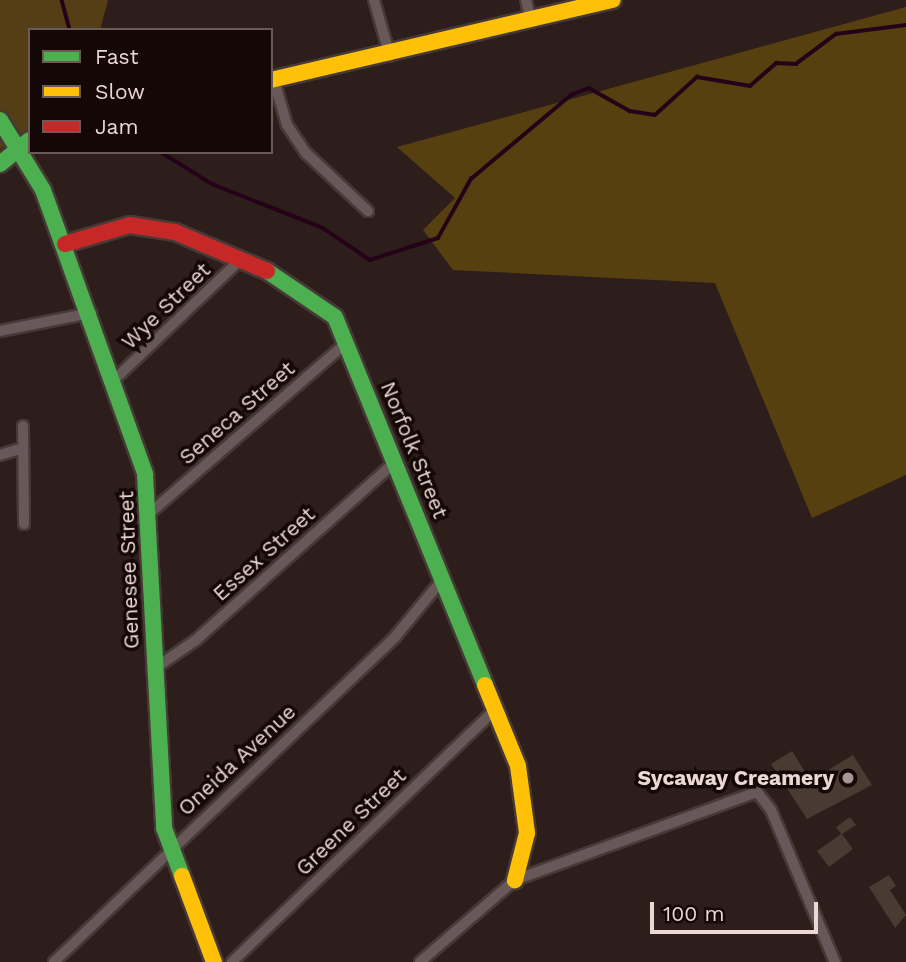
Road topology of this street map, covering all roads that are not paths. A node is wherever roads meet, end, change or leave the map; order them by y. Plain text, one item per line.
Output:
1 (374, 0) edge
2 (526, 0) edge
3 (613, 0) edge
4 (531, 21) junction
5 (390, 56) junction
6 (273, 80) edge
7 (0, 120) edge
8 (25, 144) edge
9 (29, 154) edge
10 (0, 164) edge
11 (368, 211) dead end
12 (65, 244) junction
13 (241, 259) junction
14 (91, 313) junction
15 (0, 331) edge
16 (347, 341) junction
17 (115, 379) junction
18 (23, 426) dead end
19 (20, 449) junction
20 (0, 455) edge
21 (396, 462) junction
22 (151, 512) junction
23 (24, 524) dead end
24 (442, 580) junction
25 (154, 669) junction
26 (496, 709) junction
27 (169, 851) junction
28 (515, 880) junction
29 (54, 962) edge
30 (214, 962) edge
31 (232, 962) edge
32 (420, 962) edge
33 (835, 962) edge

1 - 5 street
2 - 4 street
3 - 4 street
4 - 5 street
5 - 6 street
6 - 11 street
7 - 8 street, Genesee Street
8 - 10 street
9 - 12 street, Genesee Street
12 - 13 street, Norfolk Street
12 - 14 street, Genesee Street
13 - 16 street, Norfolk Street
13 - 17 street, Wye Street
14 - 15 street
14 - 17 street, Genesee Street
16 - 21 street, Norfolk Street
16 - 22 street, Seneca Street
17 - 22 street, Genesee Street
18 - 19 street
19 - 20 street
19 - 23 street
21 - 24 street, Norfolk Street
21 - 25 street, Essex Street
22 - 25 street, Genesee Street
24 - 26 street, Norfolk Street
24 - 27 street, Oneida Avenue
25 - 27 street, Genesee Street
26 - 28 street, Norfolk Street
26 - 31 street, Greene Street
27 - 29 street, Oneida Avenue
27 - 30 street, Genesee Street
28 - 32 street
28 - 33 street

